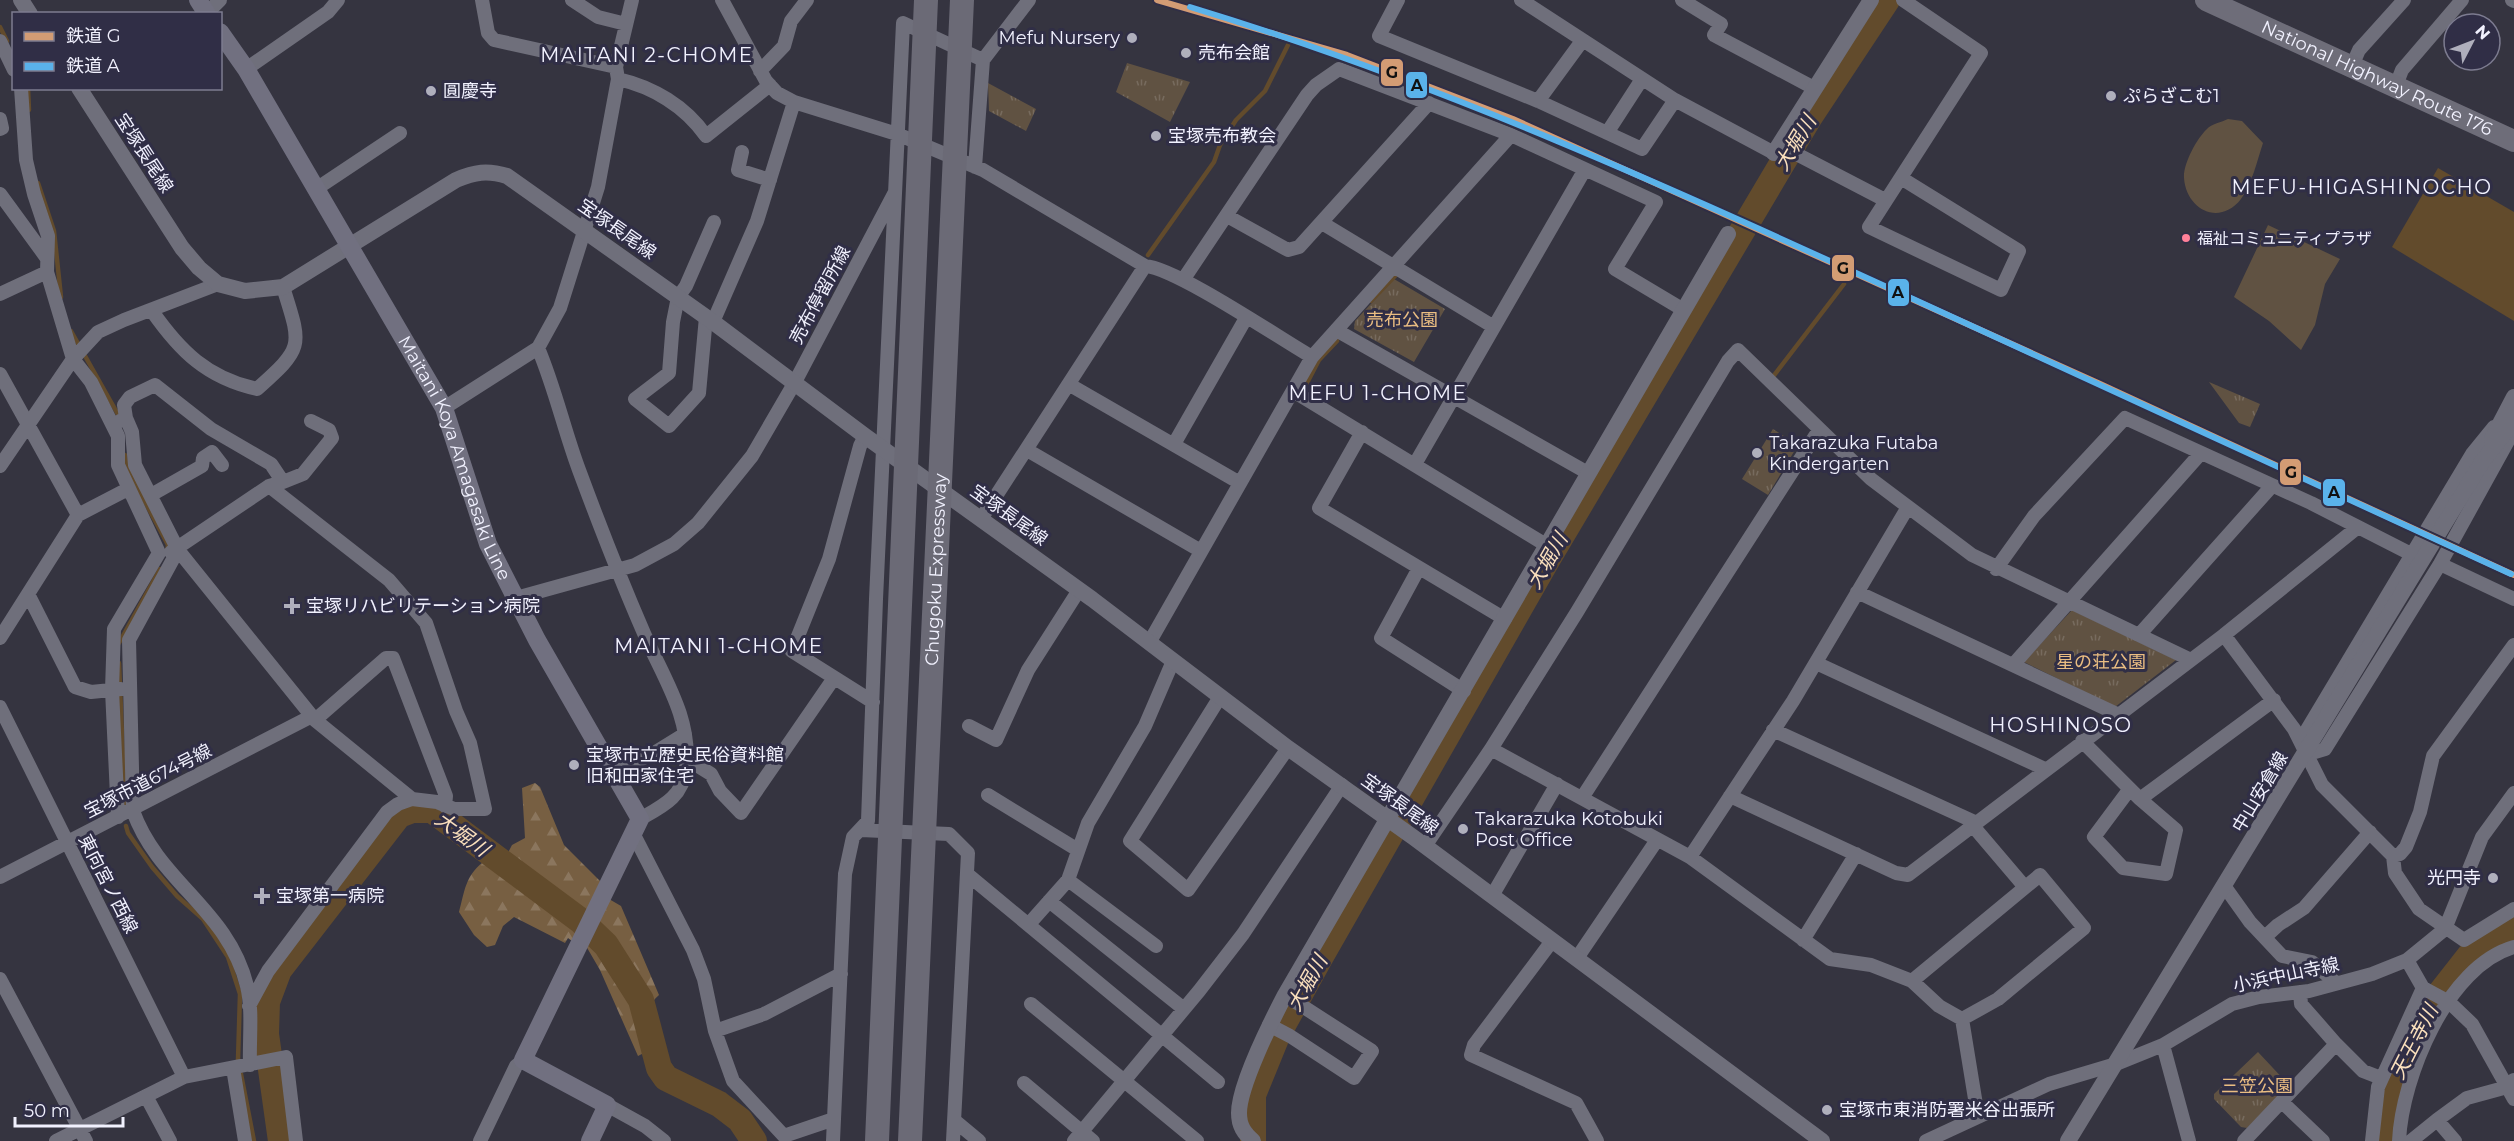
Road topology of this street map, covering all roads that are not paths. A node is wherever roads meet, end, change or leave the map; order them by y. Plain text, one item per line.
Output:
1 (220, 0) edge
2 (338, 0) edge
3 (482, 0) edge
4 (572, 0) edge
5 (632, 0) edge
6 (722, 0) edge
7 (807, 0) edge
8 (926, 0) edge
9 (962, 0) edge
10 (1029, 0) edge
11 (1398, 0) edge
12 (1521, 0) edge
13 (1682, 0) edge
14 (1871, 0) edge
15 (1903, 0) edge
16 (2206, 0) edge
17 (2404, 0) edge
18 (2455, 2) edge
19 (209, 12) edge
20 (626, 24) junction
21 (222, 35) edge
22 (0, 41) edge
23 (1582, 41) junction
24 (984, 60) junction
25 (12, 66) edge
26 (2351, 68) junction
27 (246, 69) junction
28 (760, 70) junction
29 (617, 73) junction
30 (1642, 79) junction
31 (770, 85) junction
32 (1814, 88) junction
33 (2395, 88) junction
34 (21, 90) edge
35 (80, 90) edge
36 (1675, 100) junction
37 (794, 102) junction
38 (1538, 102) junction
39 (1429, 103) junction
40 (0, 119) edge
41 (0, 129) edge
42 (400, 133) dead end
43 (1607, 133) junction
44 (897, 134) junction
45 (1511, 135) junction
46 (2514, 141) edge
47 (1783, 150) junction
48 (742, 152) dead end
49 (975, 167) junction
50 (1584, 171) junction
51 (1900, 178) junction
52 (770, 180) junction
53 (316, 189) junction
54 (896, 190) junction
55 (0, 194) edge
56 (1885, 200) junction
57 (1227, 216) junction
58 (714, 222) dead end
59 (1322, 223) junction
60 (584, 229) junction
61 (1728, 234) dead end
62 (348, 245) junction
63 (46, 257) junction
64 (1145, 266) junction
65 (1392, 267) junction
66 (46, 273) junction
67 (1183, 280) junction
68 (218, 284) junction
69 (284, 287) junction
70 (0, 294) edge
71 (678, 297) junction
72 (1682, 309) junction
73 (152, 310) junction
74 (1246, 318) junction
75 (710, 319) junction
76 (1494, 327) junction
77 (1336, 330) junction
78 (538, 348) junction
79 (78, 352) junction
80 (1312, 357) junction
81 (0, 374) edge
82 (795, 382) junction
83 (1070, 385) junction
84 (1293, 391) junction
85 (1455, 396) junction
86 (2514, 397) edge
87 (444, 408) junction
88 (2507, 420) edge
89 (120, 421) junction
90 (311, 421) dead end
91 (28, 427) junction
92 (1819, 430) junction
93 (2514, 430) edge
94 (1362, 432) junction
95 (866, 436) junction
96 (1174, 444) junction
97 (884, 447) junction
98 (1027, 450) junction
99 (2201, 453) junction
100 (1415, 464) junction
101 (222, 465) dead end
102 (0, 466) edge
103 (1588, 473) junction
104 (283, 482) junction
105 (1240, 483) junction
106 (268, 486) junction
107 (2271, 487) junction
108 (128, 489) junction
109 (151, 495) junction
110 (1908, 507) junction
111 (78, 515) junction
112 (981, 519) junction
113 (2358, 527) junction
114 (1546, 545) junction
115 (1201, 551) junction
116 (168, 552) junction
117 (2412, 554) junction
118 (2440, 564) junction
119 (618, 568) junction
120 (1419, 568) junction
121 (1996, 569) junction
122 (1079, 590) junction
123 (1857, 592) junction
124 (28, 594) junction
125 (516, 598) junction
126 (2514, 599) edge
127 (2070, 601) junction
128 (1504, 619) junction
129 (2139, 635) junction
130 (2224, 635) junction
131 (0, 638) edge
132 (1149, 643) junction
133 (2514, 645) edge
134 (2189, 659) junction
135 (1173, 661) junction
136 (1816, 663) junction
137 (2013, 665) junction
138 (834, 678) junction
139 (121, 689) junction
140 (1464, 691) junction
141 (1220, 697) junction
142 (2274, 700) junction
143 (873, 702) junction
144 (0, 707) edge
145 (2117, 714) junction
146 (314, 718) junction
147 (969, 726) dead end
148 (1773, 730) junction
149 (685, 734) junction
150 (2082, 741) junction
151 (1288, 748) junction
152 (1491, 749) junction
153 (2305, 755) junction
154 (687, 759) junction
155 (2045, 769) junction
156 (613, 771) junction
157 (1557, 784) junction
158 (1342, 785) junction
159 (2128, 790) junction
160 (2514, 793) edge
161 (988, 795) dead end
162 (1730, 796) junction
163 (1582, 798) junction
164 (412, 799) junction
165 (2140, 800) junction
166 (446, 806) junction
167 (133, 811) junction
168 (118, 818) junction
169 (1393, 823) junction
170 (1975, 825) junction
171 (636, 826) junction
172 (861, 831) junction
173 (2370, 832) junction
174 (1657, 840) junction
175 (66, 842) junction
176 (1425, 846) junction
177 (1078, 850) junction
178 (1856, 854) junction
179 (2392, 856) junction
180 (1689, 857) junction
181 (967, 874) junction
182 (0, 876) edge
183 (1068, 880) junction
184 (2024, 886) junction
185 (2225, 887) junction
186 (1492, 896) junction
187 (1049, 901) junction
188 (2514, 909) edge
189 (1029, 924) junction
190 (2445, 929) junction
191 (2265, 937) junction
192 (1803, 940) junction
193 (1552, 941) junction
194 (1156, 946) dead end
195 (2514, 947) edge
196 (1577, 958) junction
197 (2407, 960) junction
198 (841, 974) junction
199 (0, 979) edge
200 (1912, 981) junction
201 (2336, 983) junction
202 (2425, 989) junction
203 (2300, 992) junction
204 (1292, 999) junction
205 (2447, 1001) junction
206 (1031, 1004) dead end
207 (249, 1006) junction
208 (1184, 1009) junction
209 (1962, 1019) junction
210 (1277, 1029) junction
211 (715, 1031) junction
212 (1163, 1034) junction
213 (2336, 1044) junction
214 (2163, 1045) junction
215 (523, 1060) junction
216 (254, 1064) junction
217 (2116, 1064) junction
218 (233, 1068) junction
219 (184, 1077) junction
220 (2381, 1078) junction
221 (1123, 1081) junction
222 (1218, 1082) dead end
223 (1024, 1083) dead end
224 (2511, 1089) edge
225 (146, 1096) junction
226 (2282, 1102) junction
227 (607, 1105) junction
228 (1978, 1117) junction
229 (834, 1119) junction
230 (2437, 1120) junction
231 (955, 1121) junction
232 (83, 1135) edge
233 (1078, 1136) edge
234 (1249, 1138) edge
235 (57, 1141) edge
236 (170, 1141) edge
237 (245, 1141) edge
238 (296, 1141) edge
239 (480, 1141) edge
240 (590, 1141) edge
241 (664, 1141) edge
242 (833, 1141) edge
243 (877, 1141) edge
244 (910, 1141) edge
245 (953, 1141) edge
246 (979, 1141) edge
247 (1093, 1141) edge
248 (1197, 1141) edge
249 (1597, 1141) edge
250 (1822, 1141) edge
251 (1926, 1141) edge
252 (2068, 1141) edge
253 (2189, 1141) edge
254 (2244, 1141) edge
255 (2323, 1141) edge
256 (2372, 1141) edge
257 (2399, 1141) edge
258 (2411, 1141) edge
259 (2455, 1141) edge

1 - 19 street
2 - 27 street
3 - 29 street
4 - 20 street
5 - 20 street
6 - 28 street
7 - 28 street
8 - 243 highway, Chugoku Expressway
9 - 244 highway, Chugoku Expressway
10 - 24 street
11 - 38 street
12 - 23 street
13 - 32 street
14 - 32 street
15 - 51 street
16 - 26 highway, National Highway Route 176
17 - 26 street
18 - 33 street
20 - 29 street
21 - 27 main road, Maitani Koya Amagasaki Line
22 - 25 street
23 - 30 street
23 - 38 street
24 - 44 street, 売布停留所線
24 - 49 street
26 - 33 highway, National Highway Route 176
27 - 53 main road, Maitani Koya Amagasaki Line
28 - 31 street
29 - 31 street
29 - 60 street
30 - 36 street
30 - 43 street
31 - 37 street
32 - 47 street
33 - 46 highway, National Highway Route 176
34 - 63 street
35 - 68 street, 宝塚長尾線
36 - 43 street
36 - 47 street
37 - 44 street
37 - 52 street
38 - 43 street
39 - 45 street
39 - 57 street
39 - 59 street
40 - 41 street
42 - 53 street
44 - 49 street
44 - 54 street, 売布停留所線
45 - 50 street
45 - 65 street
47 - 56 street
48 - 52 street
49 - 64 street
50 - 72 street
50 - 76 street
51 - 56 street
51 - 56 street
52 - 75 street
53 - 62 main road, Maitani Koya Amagasaki Line
54 - 82 street, 売布停留所線
54 - 97 street
55 - 63 street
57 - 59 street
57 - 67 street
58 - 71 street
59 - 65 street
60 - 62 street, 宝塚長尾線
60 - 71 street, 宝塚長尾線
60 - 78 street
61 - 72 street
62 - 69 street, 宝塚長尾線
62 - 87 main road, Maitani Koya Amagasaki Line
63 - 66 street
64 - 67 street
64 - 83 street
65 - 76 street
65 - 77 street
66 - 70 street
66 - 79 street
67 - 74 street
68 - 69 street, 宝塚長尾線
68 - 73 street
69 - 73 street
71 - 75 street, 宝塚長尾線
71 - 75 street
72 - 103 street
73 - 79 street
74 - 80 street
74 - 96 street
75 - 82 street, 宝塚長尾線
76 - 85 street
77 - 80 street
77 - 85 street
78 - 87 street
78 - 119 street
79 - 89 street
79 - 91 street
80 - 84 street
81 - 91 street
82 - 95 street, 宝塚長尾線
82 - 119 street, 売布停留所線
83 - 96 street
83 - 98 street
84 - 94 street
84 - 105 street
85 - 100 street
85 - 103 street
86 - 88 street, 中山安倉線
87 - 125 main road, Maitani Koya Amagasaki Line
88 - 117 street
88 - 153 street, 中山安倉線
89 - 104 street
89 - 108 street
89 - 109 street
90 - 104 street
91 - 102 street
91 - 111 street
92 - 110 street
92 - 152 street
92 - 163 street
93 - 118 street
94 - 100 street
94 - 120 street
95 - 97 street, 宝塚長尾線
95 - 138 street
96 - 105 street
97 - 112 street, 宝塚長尾線
97 - 143 street
98 - 112 street
98 - 115 street
99 - 107 street
99 - 121 street
99 - 127 street
100 - 114 street
101 - 109 street
103 - 114 street
104 - 106 street
105 - 115 street
106 - 116 street
106 - 166 street
107 - 113 street
107 - 129 street
108 - 111 street
108 - 116 street
109 - 116 street
110 - 121 street
110 - 123 street
111 - 124 street
112 - 122 street, 宝塚長尾線
113 - 117 street
113 - 130 street
114 - 128 street
115 - 132 street
116 - 139 street
116 - 146 street
117 - 153 street
118 - 126 street
118 - 153 street
119 - 125 street, 売布停留所線
119 - 149 street
120 - 128 street
120 - 140 street
121 - 127 street
122 - 132 street, 宝塚長尾線
122 - 147 street
123 - 136 street
123 - 137 street
124 - 131 street
124 - 139 street
125 - 156 main road, Maitani Koya Amagasaki Line
127 - 129 street
127 - 137 street
128 - 140 street
129 - 134 street
130 - 134 street
130 - 142 street
132 - 135 street, 宝塚長尾線
133 - 179 street
134 - 145 street
135 - 141 street, 宝塚長尾線
135 - 177 street
136 - 148 street
136 - 155 street
137 - 145 street
138 - 143 street
138 - 154 street
139 - 167 street
139 - 168 street
140 - 169 street
141 - 151 street, 宝塚長尾線
141 - 151 street
142 - 153 street
142 - 165 street
143 - 172 street
144 - 175 street, 東向宮ノ西線
145 - 150 street
146 - 164 street
146 - 166 street, 宝塚市道674号線
146 - 167 street, 宝塚市道674号線
148 - 162 street
148 - 170 street
149 - 154 street
149 - 156 street
150 - 155 street
150 - 159 street
151 - 158 street, 宝塚長尾線
152 - 157 street
152 - 176 street
153 - 173 street
153 - 185 street, 中山安倉線
154 - 171 street
155 - 170 street
156 - 171 main road, Maitani Koya Amagasaki Line
157 - 163 street
157 - 186 street
158 - 169 street, 宝塚長尾線
158 - 208 street
159 - 165 street
159 - 165 street
160 - 190 street, 小浜中山寺線
161 - 177 street
162 - 178 street
162 - 180 street
163 - 174 street
164 - 166 street
164 - 207 street
167 - 168 street, 宝塚市道674号線
167 - 207 street
168 - 175 street, 宝塚市道674号線
169 - 176 street, 宝塚長尾線
169 - 204 street
170 - 178 street
170 - 184 street
171 - 211 street
171 - 215 main road
172 - 181 street
172 - 198 street
173 - 179 street
173 - 191 street
174 - 180 street
174 - 196 street
175 - 182 street, 宝塚市道674号線
175 - 219 street, 東向宮ノ西線
176 - 186 street, 宝塚長尾線
177 - 183 street
178 - 192 street
179 - 190 street
180 - 192 street
181 - 189 street
181 - 231 street
183 - 187 street
183 - 194 street
184 - 200 street
184 - 209 street
185 - 191 street
185 - 217 street, 中山安倉線
186 - 193 street, 宝塚長尾線
187 - 189 street
187 - 208 street
188 - 190 street
189 - 212 street
190 - 197 street, 小浜中山寺線
191 - 201 street
192 - 200 street
193 - 196 street, 宝塚長尾線
193 - 249 street
195 - 205 street
196 - 250 street, 宝塚長尾線
197 - 201 street, 小浜中山寺線
197 - 202 street
198 - 211 street
198 - 229 street
199 - 232 street
200 - 209 street
201 - 203 street, 小浜中山寺線
202 - 205 street
202 - 220 street
203 - 213 street
203 - 214 street, 小浜中山寺線
204 - 210 street
204 - 210 street
205 - 224 street
205 - 257 street
206 - 221 street
207 - 216 street
208 - 212 street
209 - 228 street
210 - 234 street
211 - 229 street
212 - 221 street
212 - 222 street
213 - 220 street
213 - 226 street
214 - 217 street, 小浜中山寺線
214 - 253 street
215 - 227 main road
215 - 239 street
216 - 218 street
216 - 238 street
217 - 228 street, 小浜中山寺線
217 - 252 street, 中山安倉線
218 - 219 street
218 - 237 street
219 - 225 street
220 - 256 street
221 - 233 street
221 - 248 street
223 - 233 street
224 - 230 street
225 - 232 street
225 - 236 street
226 - 254 street
226 - 255 street
227 - 240 main road
227 - 241 street
228 - 251 street, 小浜中山寺線
229 - 242 street
230 - 258 street
230 - 259 street
231 - 245 street
231 - 246 street
232 - 235 street
233 - 247 street

